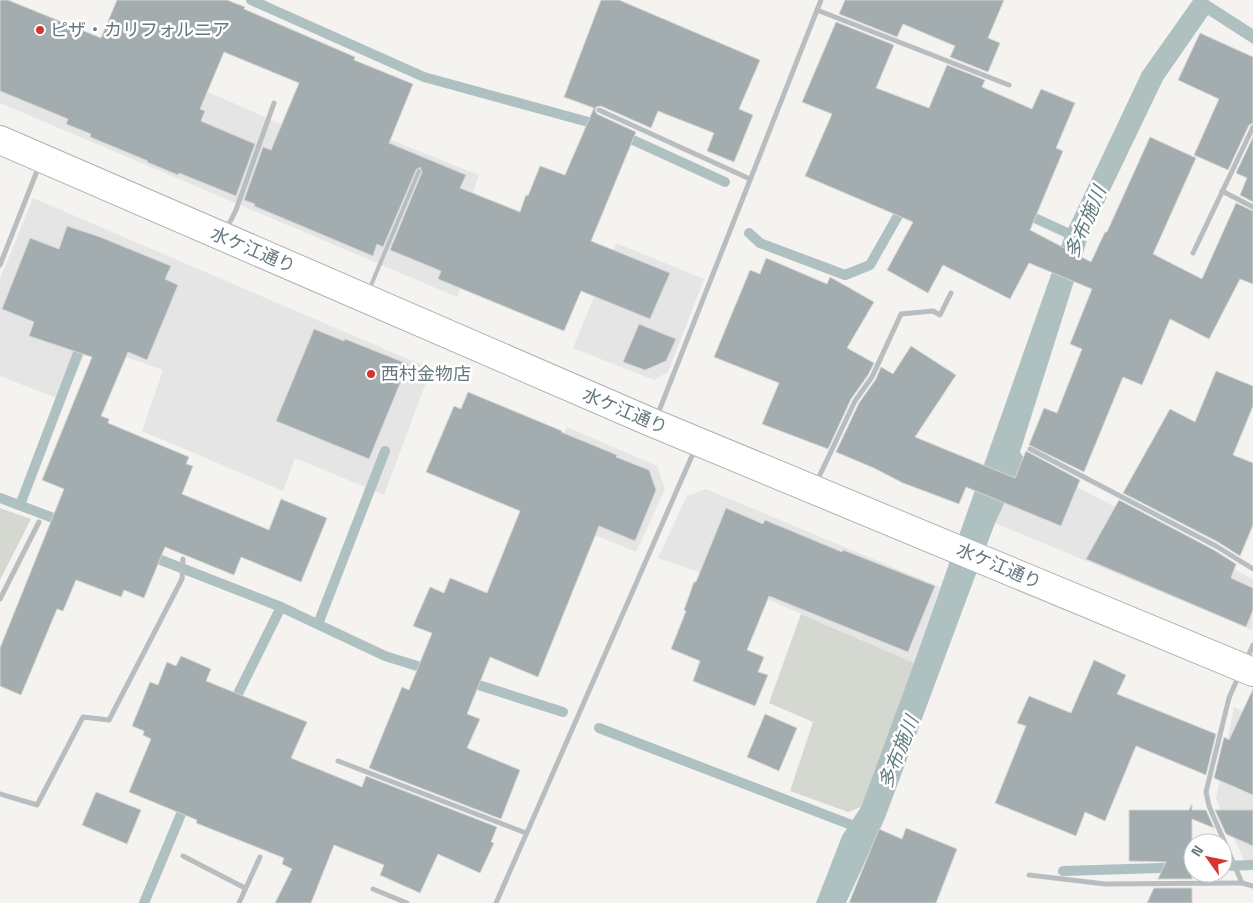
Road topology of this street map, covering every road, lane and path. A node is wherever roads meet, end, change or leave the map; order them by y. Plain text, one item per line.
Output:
1 (821, 0) edge
2 (817, 10) junction
3 (1009, 85) dead end
4 (274, 103) dead end
5 (599, 110) dead end
6 (1253, 127) edge
7 (0, 140) edge
8 (42, 158) junction
9 (420, 171) dead end
10 (750, 179) junction
11 (1222, 191) junction
12 (1253, 207) edge
13 (223, 237) junction
14 (1193, 253) dead end
15 (0, 265) edge
16 (951, 293) dead end
17 (366, 299) junction
18 (654, 423) junction
19 (698, 441) junction
20 (1030, 449) dead end
21 (813, 489) junction
22 (39, 522) dead end
23 (183, 559) dead end
24 (1253, 569) edge
25 (0, 599) edge
26 (1250, 661) edge
27 (338, 761) dead end
28 (0, 794) edge
29 (526, 833) junction
30 (183, 856) dead end
31 (260, 857) dead end
32 (1029, 875) dead end
33 (1242, 883) junction
34 (1253, 886) edge
35 (245, 888) junction
36 (373, 889) dead end
37 (239, 903) edge
38 (407, 903) edge
39 (496, 903) edge

1 - 2 street
2 - 3 street
2 - 10 street
4 - 13 street
5 - 10 street
6 - 11 street
7 - 8 main road, 水ケ江通り
8 - 13 main road, 水ケ江通り
8 - 15 street
9 - 17 lane
10 - 18 street
11 - 12 street
11 - 14 street
13 - 17 main road, 水ケ江通り
16 - 21 street
17 - 18 main road, 水ケ江通り
18 - 19 main road, 水ケ江通り
19 - 21 main road, 水ケ江通り
19 - 29 street
20 - 24 street
21 - 26 main road, 水ケ江通り
22 - 25 street
23 - 28 street
26 - 33 street
27 - 29 street
29 - 39 street
30 - 35 street
31 - 35 street
32 - 33 street
33 - 34 street
35 - 37 street
36 - 38 street

